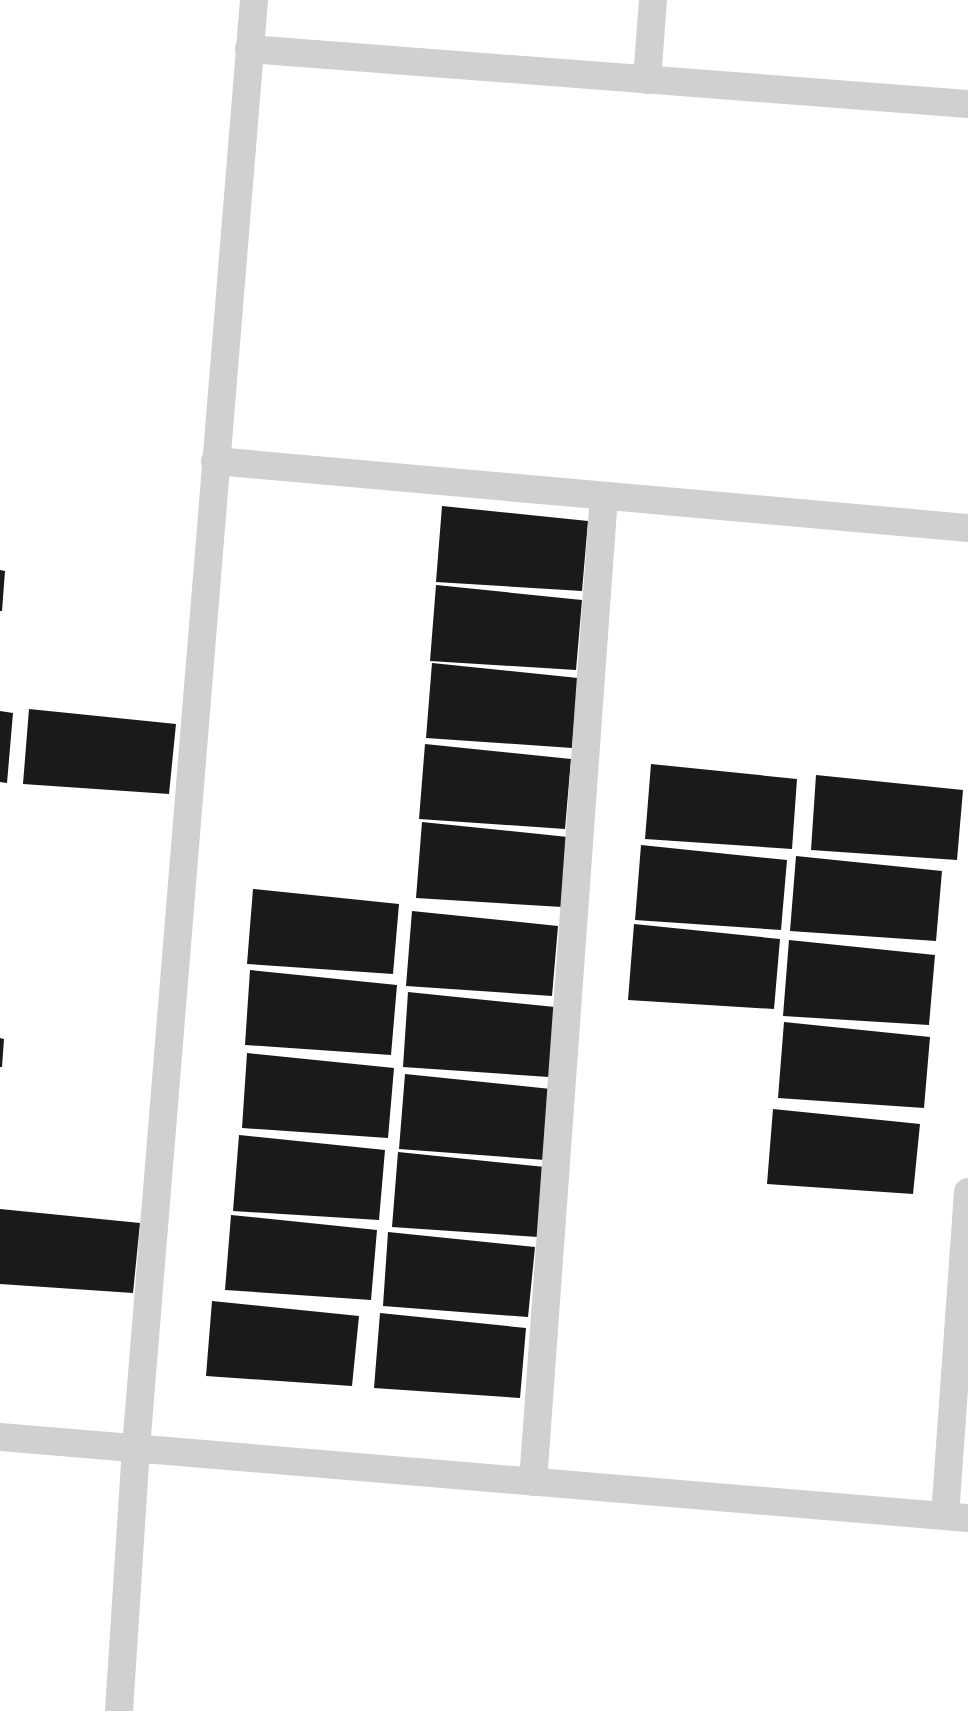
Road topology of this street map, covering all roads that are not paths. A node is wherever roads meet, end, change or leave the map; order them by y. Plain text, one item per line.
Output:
1 (254, 0) edge
2 (653, 0) edge
3 (249, 49) junction
4 (647, 80) junction
5 (968, 104) edge
6 (215, 461) junction
7 (604, 496) junction
8 (968, 528) edge
9 (968, 1192) edge
10 (0, 1437) edge
11 (136, 1448) junction
12 (533, 1482) junction
13 (957, 1517) edge
14 (118, 1711) edge

1 - 3 street
2 - 4 street
3 - 4 street
3 - 6 street
4 - 5 street
6 - 7 street
6 - 11 street
7 - 8 street
7 - 12 street
9 - 13 street
10 - 11 street
11 - 12 street
11 - 14 street
12 - 13 street

